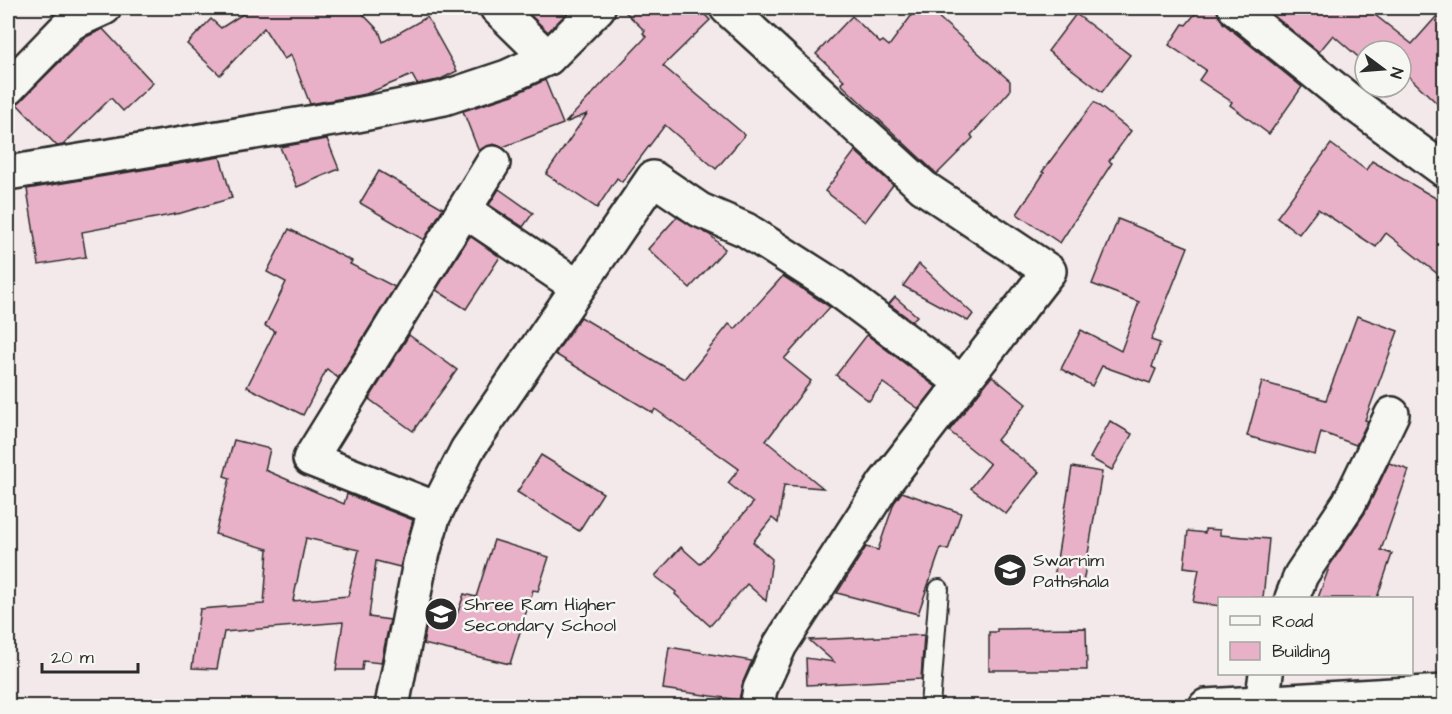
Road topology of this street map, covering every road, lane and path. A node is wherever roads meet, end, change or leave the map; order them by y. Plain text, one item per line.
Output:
1 (104, 8) edge
2 (497, 8) edge
3 (598, 8) edge
4 (1235, 8) edge
5 (738, 11) edge
6 (548, 58) junction
7 (8, 88) edge
8 (493, 163) dead end
9 (1444, 170) edge
10 (8, 173) edge
11 (464, 210) junction
12 (578, 287) junction
13 (961, 382) junction
14 (1392, 414) dead end
15 (437, 509) junction
16 (939, 589) dead end
17 (1292, 597) edge
18 (1264, 688) edge
19 (1444, 692) edge
20 (392, 706) edge
21 (758, 706) edge
22 (930, 706) edge
23 (1206, 706) edge

1 - 7 street
2 - 6 street
3 - 6 street
4 - 9 street
5 - 13 street
6 - 10 street
8 - 11 street
11 - 12 street
11 - 15 street
12 - 13 street
12 - 15 street
13 - 21 street
14 - 17 street
15 - 20 street
16 - 22 lane
18 - 19 street
18 - 23 street

